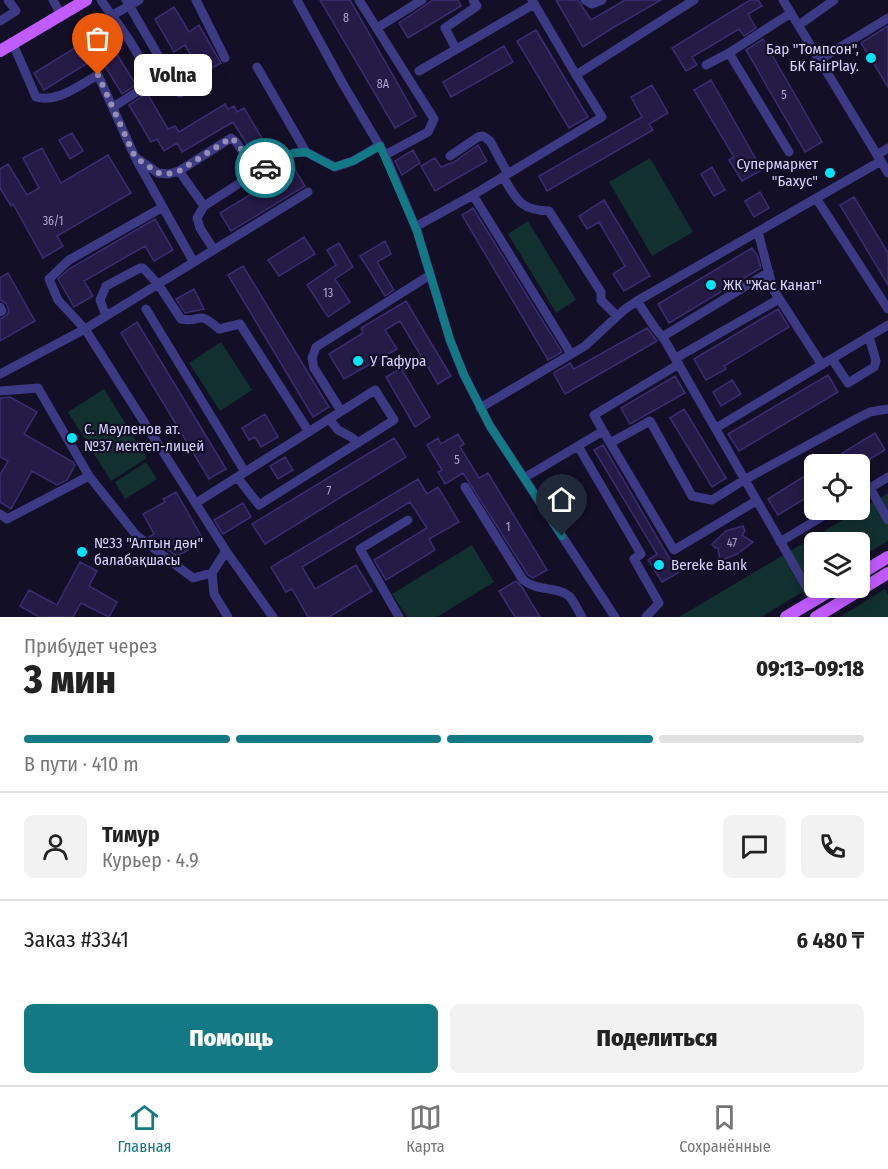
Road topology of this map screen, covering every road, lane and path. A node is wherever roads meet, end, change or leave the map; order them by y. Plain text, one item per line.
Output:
1 (8, 0) edge
2 (86, 0) edge
3 (101, 0) edge
4 (139, 0) edge
5 (196, 0) edge
6 (297, 0) edge
7 (359, 0) edge
8 (422, 0) edge
9 (473, 0) edge
10 (585, 0) edge
11 (602, 0) edge
12 (694, 0) edge
13 (783, 0) edge
14 (834, 0) edge
15 (54, 1) edge
16 (533, 2) edge
17 (128, 3) edge
18 (791, 13) junction
19 (61, 15) junction
20 (111, 16) junction
21 (888, 18) edge
22 (0, 21) edge
23 (799, 25) junction
24 (377, 28) junction
25 (13, 44) junction
26 (456, 49) junction
27 (0, 51) edge
28 (729, 52) junction
29 (225, 58) dead end
30 (819, 60) junction
31 (706, 65) dead end
32 (257, 68) dead end
33 (419, 71) dead end
34 (576, 75) junction
35 (180, 93) dead end
36 (113, 107) junction
37 (380, 146) junction
38 (888, 148) edge
39 (306, 152) junction
40 (789, 152) dead end
41 (385, 155) junction
42 (450, 156) dead end
43 (135, 157) junction
44 (879, 158) junction
45 (179, 171) junction
46 (257, 172) junction
47 (888, 173) edge
48 (506, 175) junction
49 (308, 192) dead end
50 (473, 195) junction
51 (816, 198) junction
52 (204, 206) junction
53 (163, 207) junction
54 (415, 226) junction
55 (758, 232) junction
56 (214, 250) junction
57 (193, 261) junction
58 (769, 272) junction
59 (430, 275) junction
60 (158, 284) junction
61 (779, 299) junction
62 (637, 301) junction
63 (146, 309) dead end
64 (888, 309) edge
65 (106, 316) junction
66 (617, 316) junction
67 (888, 325) edge
68 (85, 329) junction
69 (662, 336) junction
70 (869, 336) junction
71 (571, 354) junction
72 (832, 359) junction
73 (677, 361) junction
74 (822, 365) junction
75 (0, 374) edge
76 (0, 392) edge
77 (480, 408) junction
78 (888, 409) edge
79 (341, 411) junction
80 (329, 419) junction
81 (716, 428) junction
82 (603, 431) junction
83 (309, 432) junction
84 (358, 443) junction
85 (610, 443) junction
86 (578, 446) junction
87 (241, 474) junction
88 (89, 476) junction
89 (888, 477) edge
90 (524, 478) junction
91 (744, 480) junction
92 (465, 487) dead end
93 (870, 488) joint
94 (756, 501) junction
95 (196, 503) junction
96 (0, 514) edge
97 (408, 520) dead end
98 (816, 520) edge
99 (888, 520) edge
100 (780, 542) junction
101 (226, 551) junction
102 (888, 557) edge
103 (870, 568) edge
104 (212, 573) junction
105 (888, 573) edge
106 (818, 598) edge
107 (814, 600) junction
108 (612, 616) edge
109 (228, 617) edge
110 (273, 617) edge
111 (399, 617) edge
112 (582, 617) edge
113 (646, 617) edge
114 (786, 617) edge
115 (816, 617) edge

1 - 22 street
2 - 19 main road
3 - 20 street
4 - 17 street
5 - 29 street
6 - 37 street
7 - 24 street
8 - 24 street
9 - 26 street
10 - 11 street
12 - 34 street
13 - 18 street
14 - 23 street
15 - 19 street
16 - 26 street
16 - 34 street
17 - 20 street
17 - 35 street
18 - 23 street
18 - 28 street
19 - 25 main road
20 - 36 street
21 - 30 street
23 - 30 street
24 - 41 street
25 - 27 main road
25 - 36 street
26 - 33 street
28 - 31 street
28 - 40 street
30 - 44 street
32 - 39 street
34 - 48 street
36 - 43 street
37 - 39 street
37 - 41 street
38 - 44 street
39 - 46 street
41 - 54 street
42 - 48 street
43 - 45 street
43 - 53 street
44 - 47 street
44 - 51 street
45 - 46 street
45 - 52 street
46 - 52 street
48 - 50 street
48 - 66 street
49 - 56 street
50 - 54 street
50 - 71 street
51 - 55 street
51 - 64 street
52 - 56 street
53 - 57 street
53 - 68 street
54 - 59 street
55 - 58 street
55 - 62 street
56 - 57 street
57 - 60 street
58 - 61 street
58 - 69 street
59 - 77 street
59 - 79 street
60 - 65 street
60 - 65 street
60 - 83 street
61 - 73 street
61 - 74 street
62 - 66 street
62 - 69 street
63 - 87 street
65 - 68 street
66 - 71 street
67 - 70 street
68 - 75 street
68 - 95 street
69 - 73 street
70 - 72 street
70 - 72 street
71 - 77 street
72 - 74 street
73 - 81 street
73 - 82 street
74 - 81 street
76 - 88 street
77 - 90 street
78 - 91 street
79 - 80 street
79 - 84 street
80 - 83 street
80 - 84 street
81 - 91 street
82 - 85 street
82 - 86 street
83 - 87 street
84 - 87 street
85 - 91 street
85 - 94 street
86 - 90 street
86 - 113 street
87 - 95 street
88 - 96 street
88 - 104 street
89 - 93 street
90 - 108 street
91 - 94 street
92 - 112 street
93 - 99 street
94 - 100 street
95 - 101 street
97 - 111 street
98 - 100 street
100 - 107 street
101 - 104 street
101 - 110 street
102 - 103 main road
104 - 109 street
105 - 115 main road
106 - 107 main road
107 - 114 main road

